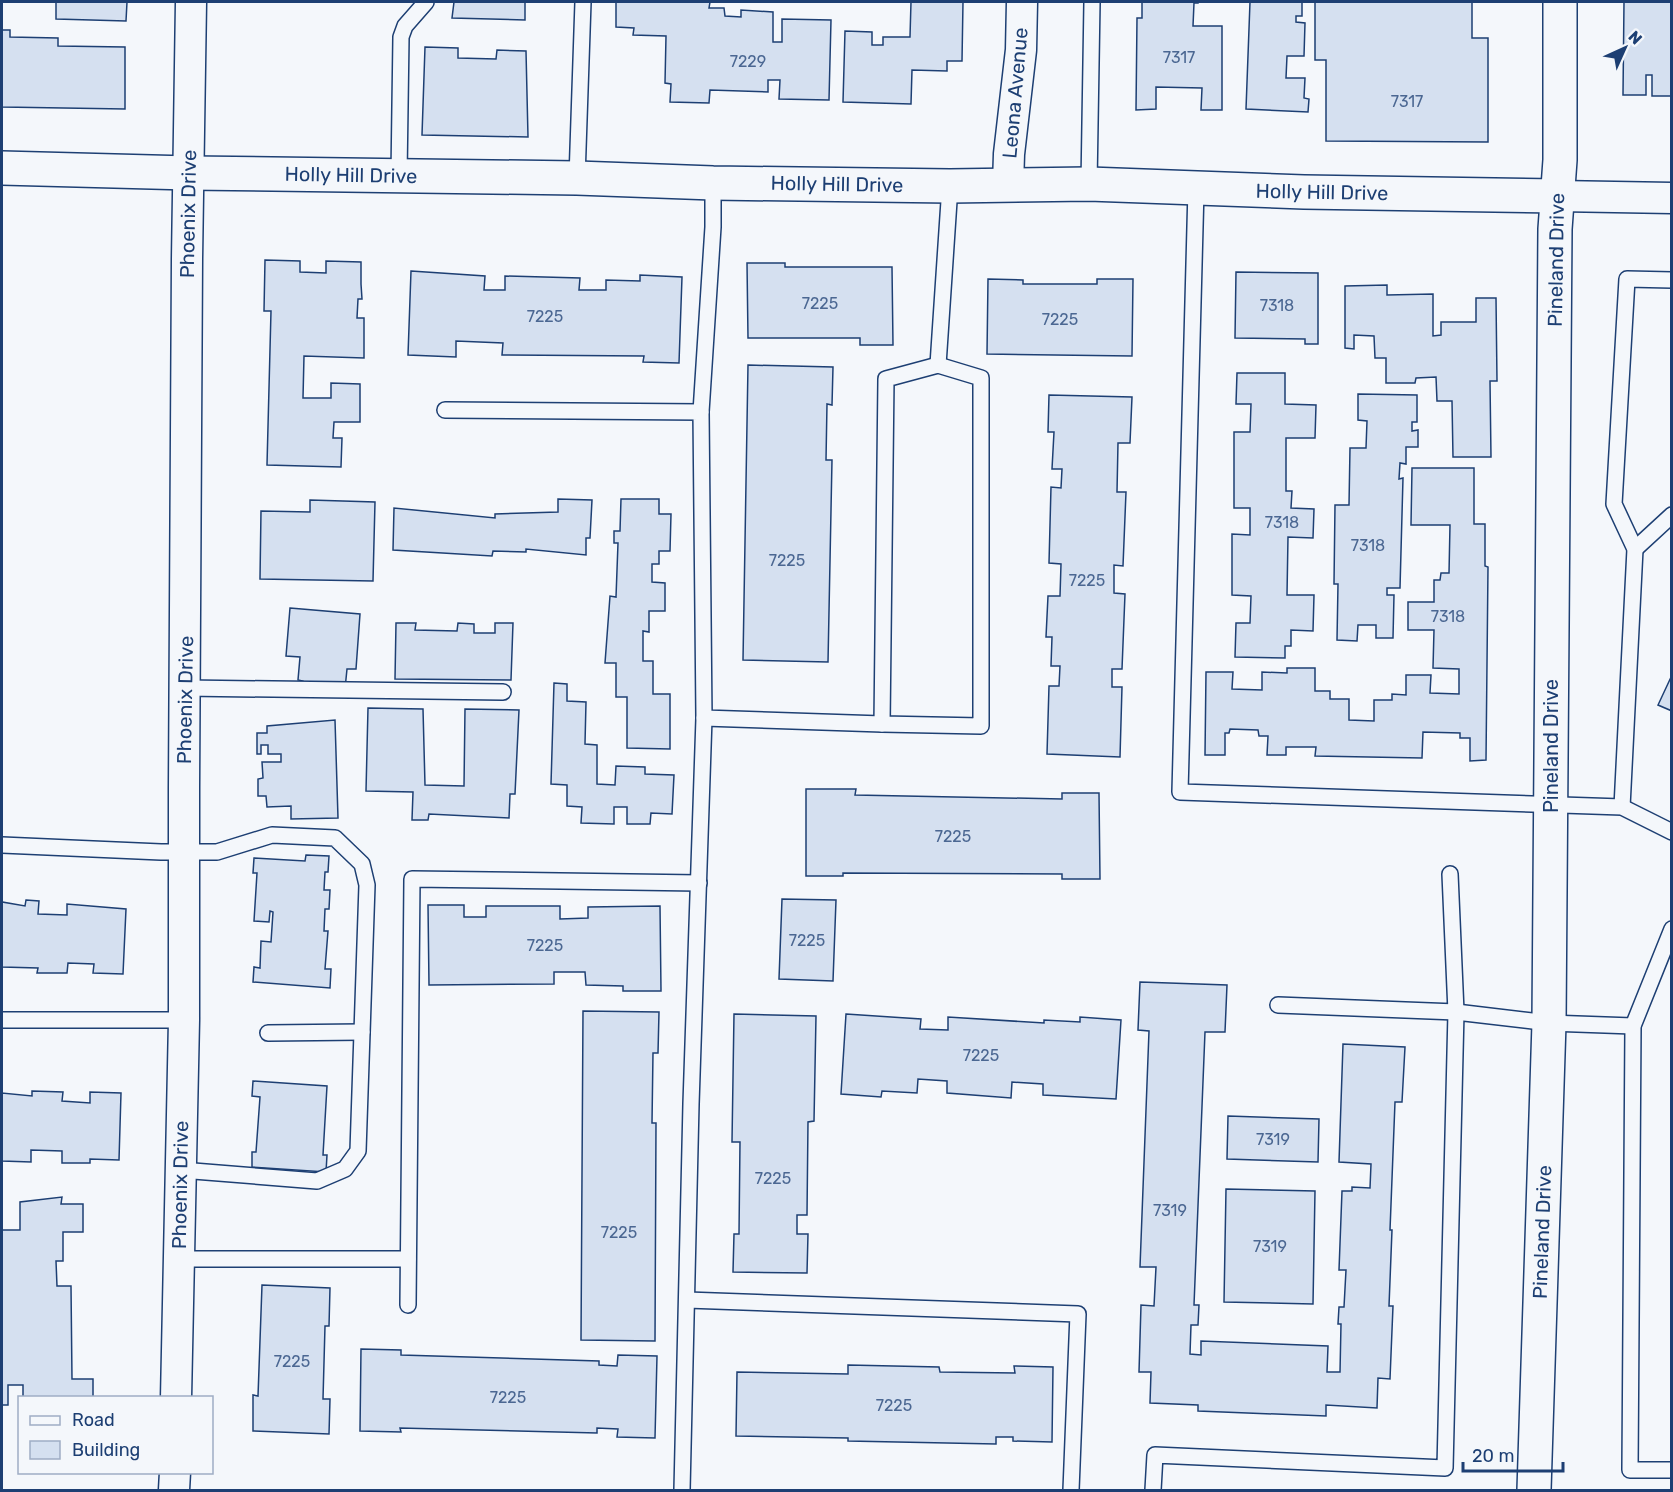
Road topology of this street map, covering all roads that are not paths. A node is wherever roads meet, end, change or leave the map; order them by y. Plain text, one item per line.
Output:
1 (191, 2) edge
2 (426, 2) edge
3 (583, 2) edge
4 (1022, 2) edge
5 (1092, 2) edge
6 (1560, 2) edge
7 (2, 168) edge
8 (189, 173) junction
9 (399, 175) junction
10 (577, 178) junction
11 (713, 183) junction
12 (1089, 184) junction
13 (1008, 185) junction
14 (950, 186) junction
15 (1196, 189) junction
16 (1557, 196) junction
17 (1671, 198) edge
18 (1671, 280) edge
19 (938, 365) junction
20 (445, 410) dead end
21 (701, 412) junction
22 (1671, 515) edge
23 (1635, 549) junction
24 (185, 688) junction
25 (503, 692) dead end
26 (704, 718) junction
27 (882, 724) junction
28 (1550, 804) junction
29 (1622, 807) junction
30 (1671, 832) edge
31 (2, 844) edge
32 (184, 851) junction
33 (1450, 874) dead end
34 (699, 883) junction
35 (1671, 930) edge
36 (1278, 1005) dead end
37 (1456, 1012) junction
38 (2, 1020) edge
39 (184, 1020) junction
40 (1549, 1023) junction
41 (1632, 1026) junction
42 (268, 1032) dead end
43 (362, 1032) junction
44 (181, 1170) junction
45 (179, 1259) junction
46 (408, 1259) junction
47 (687, 1300) junction
48 (408, 1305) dead end
49 (176, 1396) edge
50 (1671, 1470) edge
51 (175, 1474) edge
52 (174, 1491) edge
53 (682, 1491) edge
54 (1071, 1491) edge
55 (1154, 1491) edge
56 (1534, 1491) edge

1 - 8 street, Phoenix Drive
2 - 9 lane
3 - 10 lane
4 - 13 street, Leona Avenue
5 - 12 lane
6 - 16 street, Pineland Drive
7 - 8 street, Holly Hill Drive
8 - 9 street, Holly Hill Drive
8 - 24 street, Phoenix Drive
9 - 10 street, Holly Hill Drive
10 - 11 street, Holly Hill Drive
11 - 14 street, Holly Hill Drive
11 - 21 lane
12 - 13 street, Holly Hill Drive
12 - 15 street, Holly Hill Drive
13 - 14 street, Holly Hill Drive
14 - 19 lane
15 - 16 street, Holly Hill Drive
15 - 28 lane
16 - 17 street, Holly Hill Drive
16 - 28 street, Pineland Drive
18 - 23 lane
19 - 27 lane
19 - 27 lane
20 - 21 lane
21 - 26 lane
22 - 23 lane
23 - 29 lane
24 - 25 lane
24 - 32 street, Phoenix Drive
26 - 27 lane
26 - 34 lane
28 - 29 lane
28 - 40 street, Pineland Drive
29 - 30 lane
31 - 32 lane
32 - 39 street, Phoenix Drive
32 - 43 lane
33 - 37 lane
34 - 46 lane
34 - 47 lane
35 - 41 lane
36 - 37 lane
37 - 40 lane
37 - 55 lane
38 - 39 lane
39 - 44 street, Phoenix Drive
40 - 41 lane
40 - 56 street, Pineland Drive
41 - 50 lane
42 - 43 lane
43 - 44 lane
44 - 45 street, Phoenix Drive
45 - 46 lane
45 - 49 street, Phoenix Drive
46 - 48 lane
47 - 53 lane
47 - 54 lane
51 - 52 street

